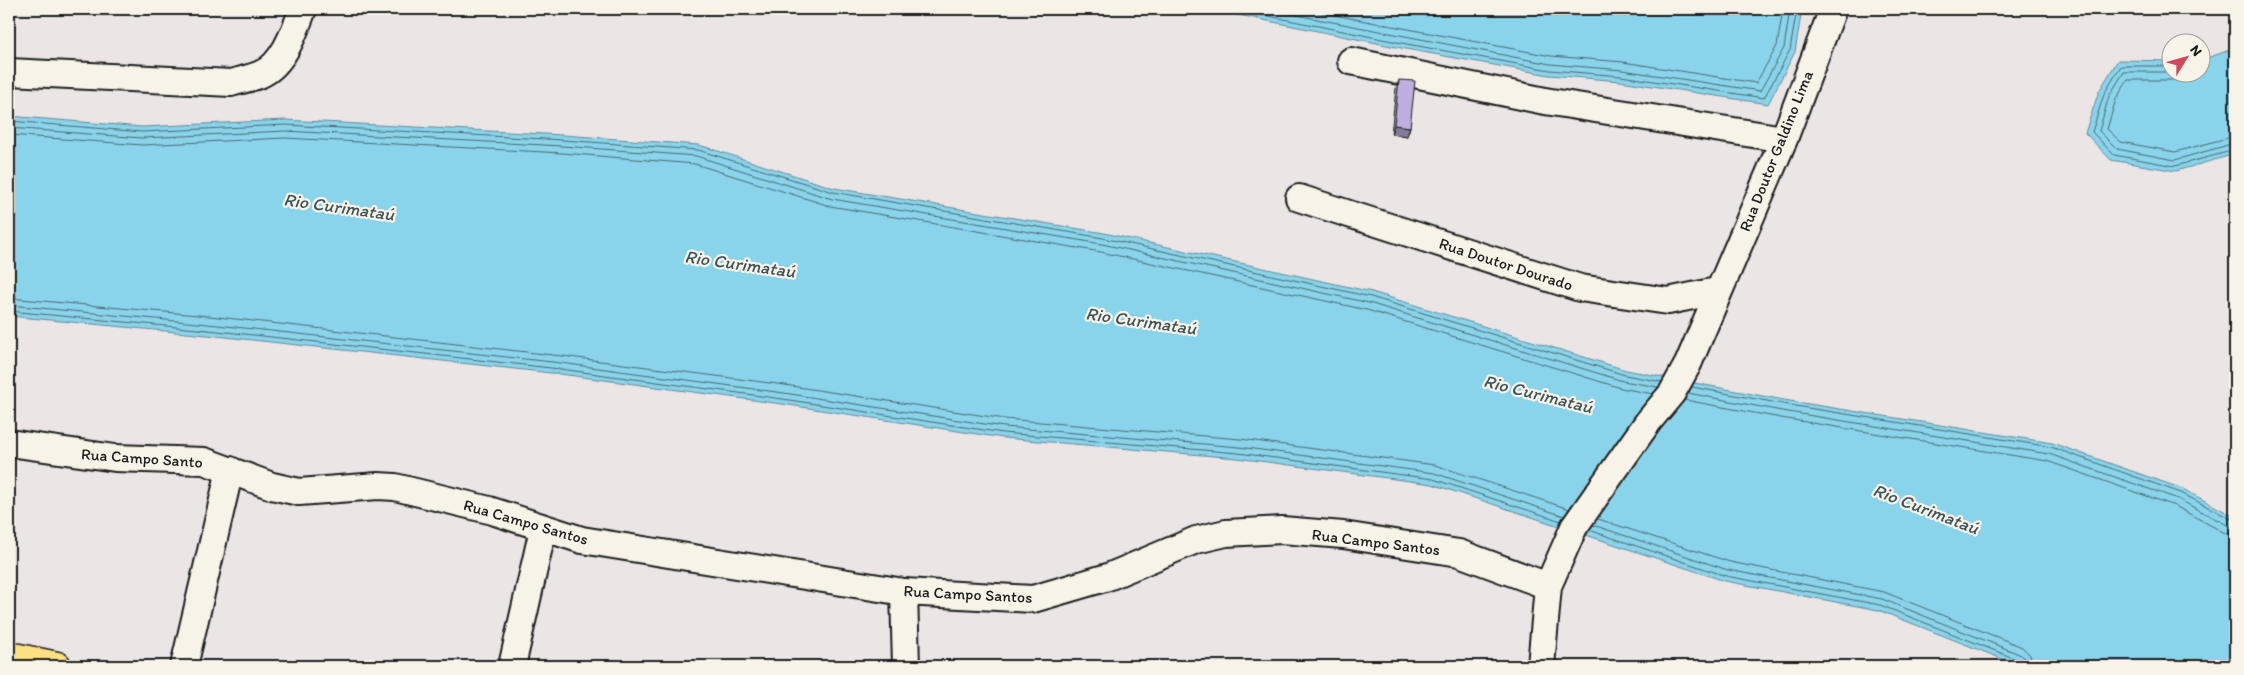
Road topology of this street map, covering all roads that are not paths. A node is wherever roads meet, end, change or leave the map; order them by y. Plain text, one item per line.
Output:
1 (303, 9) edge
2 (1832, 9) edge
3 (1351, 61) dead end
4 (9, 72) edge
5 (1784, 139) junction
6 (1299, 198) dead end
7 (1717, 291) junction
8 (9, 444) edge
9 (230, 470) junction
10 (361, 487) joint
11 (543, 529) junction
12 (1548, 586) junction
13 (904, 592) junction
14 (10, 660) edge
15 (58, 666) edge
16 (184, 666) edge
17 (512, 666) edge
18 (906, 666) edge
19 (1541, 666) edge

1 - 4 street
2 - 5 street, Rua Doutor Galdino Lima
3 - 5 street
5 - 7 street, Rua Doutor Galdino Lima
6 - 7 street, Rua Doutor Dourado
7 - 12 street, Rua Doutor Galdino Lima
8 - 9 street, Rua Campo Santo
9 - 10 street, Rua Campo Santo
9 - 16 street
10 - 11 street, Rua Campo Santos
11 - 13 street, Rua Campo Santos
11 - 17 street
12 - 13 street, Rua Campo Santos
12 - 19 street
13 - 18 street
14 - 15 main road

